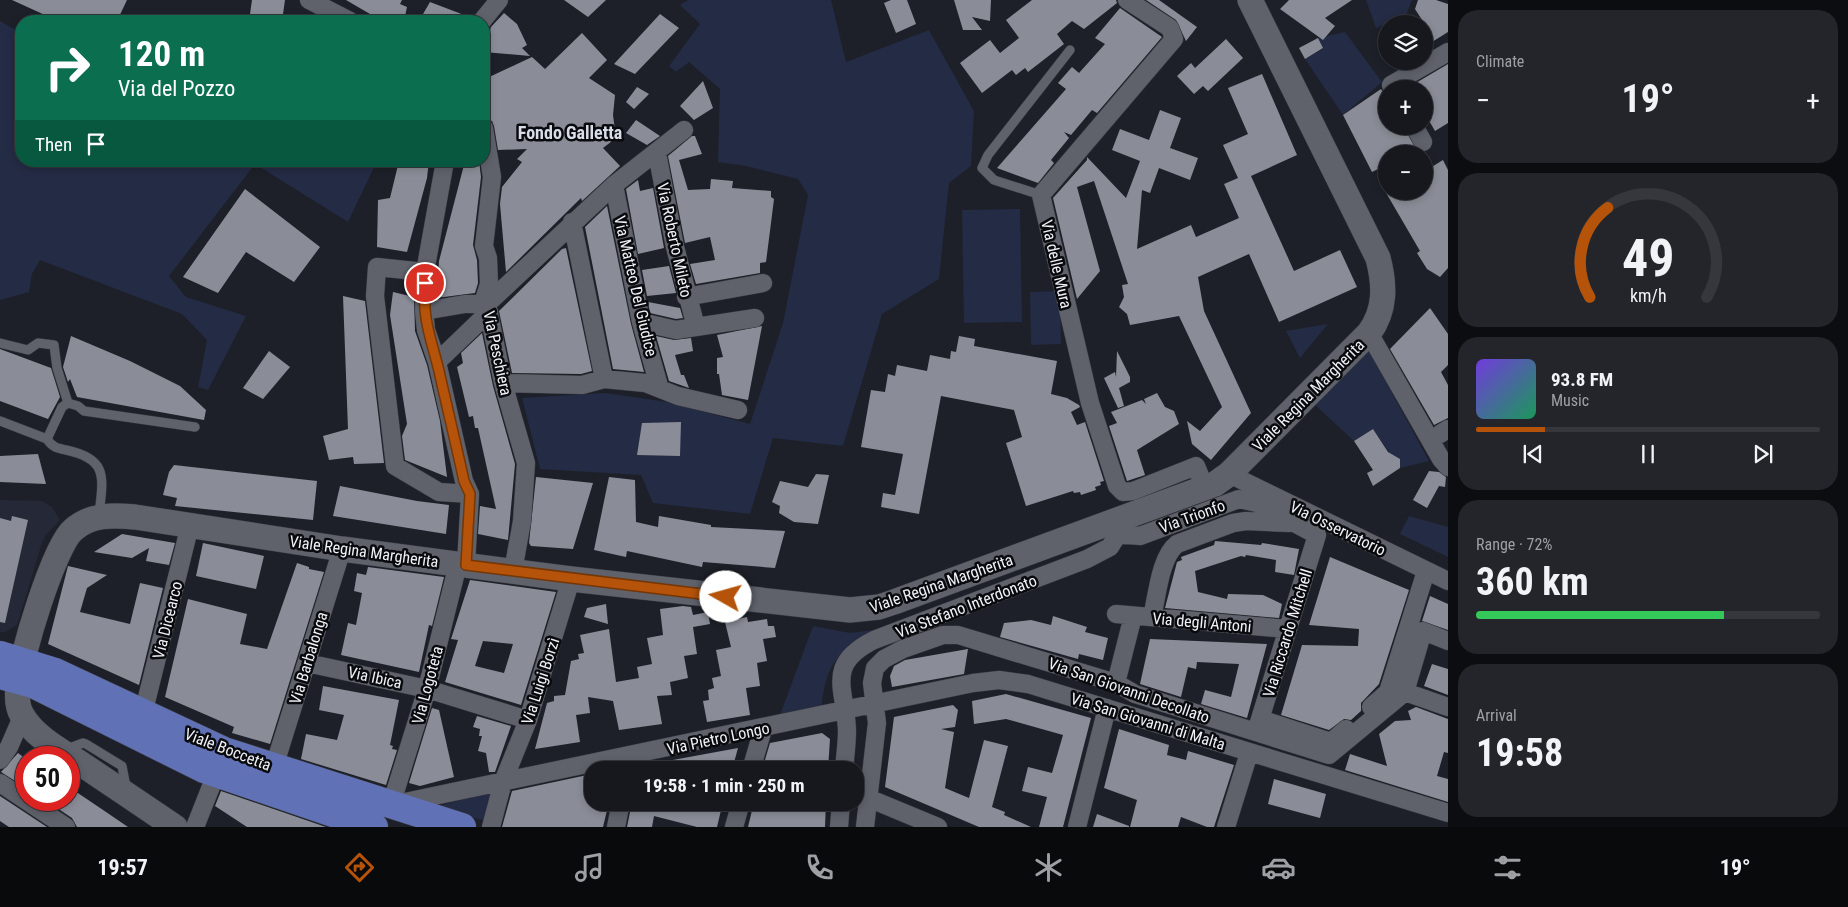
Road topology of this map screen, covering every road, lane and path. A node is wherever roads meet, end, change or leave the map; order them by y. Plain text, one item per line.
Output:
1 (309, 0) edge
2 (499, 0) edge
3 (1127, 0) edge
4 (1250, 0) edge
5 (338, 15) edge
6 (487, 15) edge
7 (1070, 50) dead end
8 (1448, 52) edge
9 (1400, 80) edge
10 (684, 130) dead end
11 (1419, 135) edge
12 (1423, 142) dead end
13 (657, 153) junction
14 (490, 165) edge
15 (444, 167) edge
16 (614, 185) junction
17 (1041, 195) junction
18 (572, 222) junction
19 (425, 272) junction
20 (763, 283) dead end
21 (686, 297) junction
22 (486, 306) junction
23 (424, 310) junction
24 (755, 318) dead end
25 (641, 322) junction
26 (696, 327) junction
27 (1369, 333) junction
28 (0, 343) edge
29 (436, 362) junction
30 (604, 379) junction
31 (503, 383) junction
32 (659, 386) junction
33 (68, 403) junction
34 (738, 410) dead end
35 (0, 421) edge
36 (195, 427) dead end
37 (47, 439) junction
38 (1448, 467) edge
39 (1229, 474) junction
40 (1205, 488) junction
41 (470, 494) junction
42 (99, 517) junction
43 (1294, 524) junction
44 (190, 525) junction
45 (1116, 528) junction
46 (1317, 535) joint
47 (342, 549) junction
48 (462, 565) junction
49 (513, 571) junction
50 (1426, 572) junction
51 (572, 579) junction
52 (1448, 581) edge
53 (1152, 617) junction
54 (1288, 629) junction
55 (1448, 641) edge
56 (308, 663) junction
57 (10, 668) edge
58 (1116, 682) junction
59 (428, 688) junction
60 (1405, 692) junction
61 (874, 704) junction
62 (1448, 707) edge
63 (1107, 708) junction
64 (844, 711) junction
65 (143, 714) junction
66 (22, 717) junction
67 (528, 720) junction
68 (1258, 726) junction
69 (763, 728) junction
70 (1249, 753) junction
71 (0, 760) edge
72 (638, 761) edge
73 (754, 761) edge
74 (845, 761) edge
75 (274, 767) junction
76 (584, 770) edge
77 (216, 774) junction
78 (503, 782) junction
79 (0, 783) edge
80 (868, 798) junction
81 (391, 805) junction
82 (619, 811) edge
83 (739, 811) edge
84 (840, 811) edge
85 (1448, 813) edge
86 (198, 819) edge
87 (66, 827) edge
88 (175, 827) edge
89 (374, 827) edge
90 (462, 827) edge
91 (491, 827) edge
92 (616, 827) edge
93 (734, 827) edge
94 (839, 827) edge
95 (865, 827) edge
96 (938, 827) edge
97 (1077, 827) edge
98 (1226, 827) edge

1 - 5 street
2 - 6 street
3 - 17 street
4 - 27 main road, Viale Regina Margherita
7 - 17 lane
8 - 9 street
10 - 13 street, Via Peschiera
11 - 12 street
13 - 16 street, Via Peschiera
13 - 21 street, Via Roberto Mileto
14 - 22 street
15 - 19 street
16 - 18 street, Via Peschiera
16 - 25 street, Via Matteo Del Giudice
17 - 40 street, Via delle Mura
18 - 22 street, Via Peschiera
18 - 30 street
19 - 23 street
19 - 41 street
20 - 21 street
21 - 26 street, Via Roberto Mileto
22 - 23 street
22 - 29 street
22 - 31 street, Via Peschiera
23 - 29 street
24 - 26 street
25 - 26 street
25 - 32 street, Via Matteo Del Giudice
27 - 38 street
27 - 39 main road, Viale Regina Margherita
28 - 33 lane
29 - 41 street
30 - 31 street
30 - 32 street
31 - 49 street, Via Peschiera
32 - 34 street
33 - 36 lane
33 - 37 lane
35 - 37 lane
37 - 42 lane
39 - 40 main road, Viale Regina Margherita
39 - 50 street, Via Osservatorio
40 - 45 main road, Viale Regina Margherita
41 - 48 street, Via Logoteta
42 - 44 main road, Viale Regina Margherita
42 - 57 main road, Viale Regina Margherita
43 - 45 street, Via Trionfo
43 - 46 street, Via Trionfo
43 - 53 street
44 - 47 main road, Viale Regina Margherita
44 - 65 street, Via Dicearco
45 - 51 main road, Viale Regina Margherita
45 - 64 street, Via Stefano Interdonato
46 - 54 street, Via Riccardo Mitchell
47 - 48 main road, Viale Regina Margherita
47 - 56 street, Via Barbalonga
48 - 49 main road, Viale Regina Margherita
48 - 59 street, Via Logoteta
49 - 51 main road, Viale Regina Margherita
50 - 52 street, Via Osservatorio
50 - 68 street
51 - 67 street, Via Luigi Borzì
53 - 54 street, Via degli Antoni
53 - 58 street, Via degli Antoni
54 - 68 street, Via Riccardo Mitchell
55 - 60 street
56 - 59 street, Via Ibica
56 - 75 street, Via Barbalonga
57 - 65 main road, Viale Boccetta
57 - 66 main road, Viale Regina Margherita
57 - 77 main road, Viale Boccetta
58 - 61 street, Via San Giovanni Decollato
58 - 68 street, Via San Giovanni Decollato
59 - 67 street, Via Ibica
59 - 81 street, Via Logoteta
60 - 62 street
60 - 68 street, Via San Giovanni Decollato
61 - 63 street, Via San Giovanni di Malta
61 - 64 street, Via San Giovanni di Malta
61 - 80 street, Via San Giovanni Decollato
63 - 70 street, Via San Giovanni di Malta
63 - 97 street
64 - 69 street, Via Pietro Longo
64 - 74 street, Via Stefano Interdonato
65 - 75 main road, Viale Boccetta
66 - 71 street
66 - 88 main road
67 - 78 street, Via Luigi Borzì
69 - 72 street, Via Pietro Longo
69 - 73 street
70 - 85 street, Via San Giovanni di Malta
70 - 98 street
75 - 81 main road, Viale Boccetta
76 - 78 street, Via Pietro Longo
77 - 86 street
77 - 89 main road, Viale Boccetta
78 - 81 street, Via Pietro Longo
78 - 91 street, Via Luigi Borzì
79 - 87 street
80 - 95 street, Via San Giovanni Decollato
80 - 96 street
81 - 90 main road, Viale Boccetta
82 - 92 street
83 - 93 street
84 - 94 street

